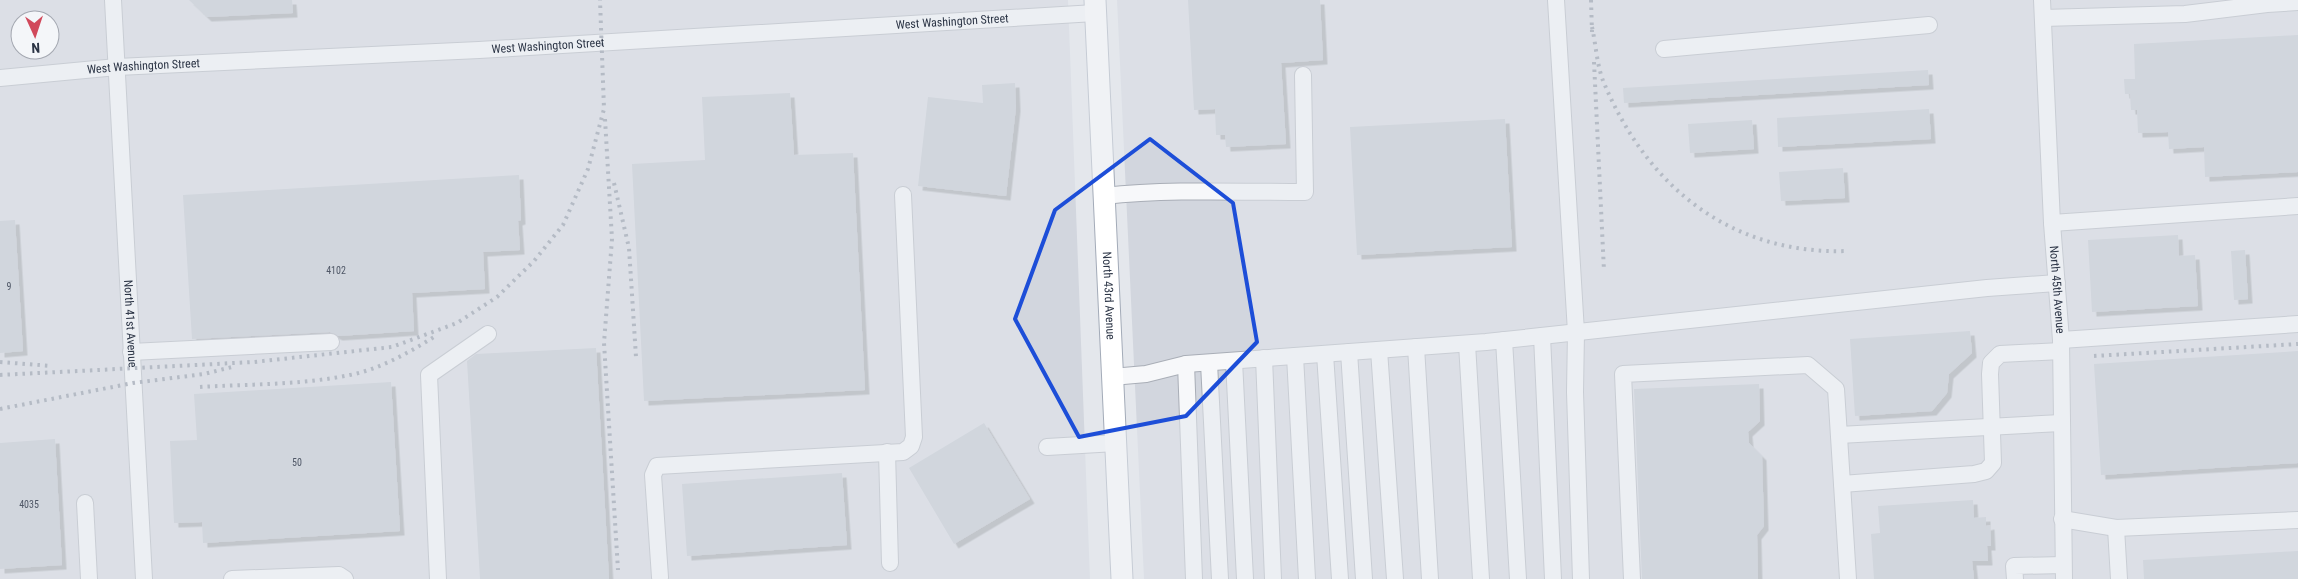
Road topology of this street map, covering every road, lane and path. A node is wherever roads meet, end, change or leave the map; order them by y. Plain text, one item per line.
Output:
1 (113, 0) edge
2 (1556, 0) edge
3 (2042, 0) edge
4 (2298, 2) edge
5 (1095, 7) edge
6 (2043, 18) junction
7 (1930, 25) dead end
8 (1664, 49) dead end
9 (118, 67) junction
10 (1303, 75) dead end
11 (0, 78) edge
12 (903, 195) dead end
13 (1104, 196) junction
14 (2298, 206) edge
15 (2052, 223) junction
16 (2057, 283) junction
17 (2298, 324) edge
18 (1576, 332) junction
19 (488, 334) dead end
20 (1542, 336) junction
21 (1504, 340) junction
22 (331, 342) dead end
23 (1467, 344) junction
24 (2061, 345) junction
25 (1416, 347) junction
26 (1379, 350) junction
27 (131, 352) junction
28 (1349, 352) junction
29 (1325, 354) junction
30 (1295, 356) junction
31 (1264, 358) junction
32 (1234, 361) junction
33 (1209, 363) junction
34 (1186, 364) junction
35 (1112, 377) junction
36 (2061, 422) junction
37 (1993, 426) junction
38 (1839, 435) junction
39 (1116, 443) junction
40 (1047, 447) dead end
41 (886, 452) junction
42 (1842, 484) junction
43 (85, 503) dead end
44 (2062, 519) junction
45 (2298, 520) edge
46 (2116, 528) junction
47 (890, 563) dead end
48 (2063, 572) edge
49 (660, 577) dead end
50 (88, 579) edge
51 (144, 579) edge
52 (232, 579) edge
53 (344, 579) edge
54 (438, 579) edge
55 (1122, 579) edge
56 (1194, 579) edge
57 (1220, 579) edge
58 (1245, 579) edge
59 (1273, 579) edge
60 (1307, 579) edge
61 (1340, 579) edge
62 (1364, 579) edge
63 (1395, 579) edge
64 (1430, 579) edge
65 (1481, 579) edge
66 (1518, 579) edge
67 (1553, 579) edge
68 (1581, 579) edge
69 (1632, 579) edge
70 (1848, 579) edge
71 (2015, 579) edge
72 (2119, 579) edge

1 - 9 street, North 41st Avenue
2 - 18 street
3 - 6 street, North 45th Avenue
4 - 6 street
5 - 9 street, West Washington Street
5 - 13 main road, North 43rd Avenue
6 - 15 street, North 45th Avenue
7 - 8 street
9 - 11 street, West Washington Street
9 - 27 street, North 41st Avenue
10 - 13 street
12 - 41 street
13 - 35 main road, North 43rd Avenue
14 - 15 street
15 - 16 street, North 45th Avenue
16 - 18 street
16 - 24 street, North 45th Avenue
17 - 24 street
18 - 20 street
18 - 68 street
19 - 54 street
20 - 21 street
20 - 67 street
21 - 23 street
21 - 66 street
22 - 27 street
23 - 25 street
23 - 65 street
24 - 36 street, North 45th Avenue
24 - 37 street
25 - 26 street
25 - 64 street
26 - 28 street
26 - 63 street
27 - 51 street, North 41st Avenue
28 - 29 street
28 - 62 street
29 - 30 street
29 - 61 street
30 - 31 street
30 - 60 street
31 - 32 street
31 - 59 street
32 - 33 street
32 - 58 street
33 - 34 street
33 - 57 street
34 - 35 street
34 - 56 street
35 - 39 main road, North 43rd Avenue
36 - 37 street
36 - 44 street, North 45th Avenue
37 - 38 street
37 - 42 street
38 - 42 street
38 - 69 street
39 - 40 street
39 - 55 main road, North 43rd Avenue
41 - 47 street
41 - 49 street
42 - 70 street
43 - 50 street
44 - 46 street
44 - 48 street, North 45th Avenue
45 - 46 street
46 - 72 street
48 - 71 street
52 - 53 street

